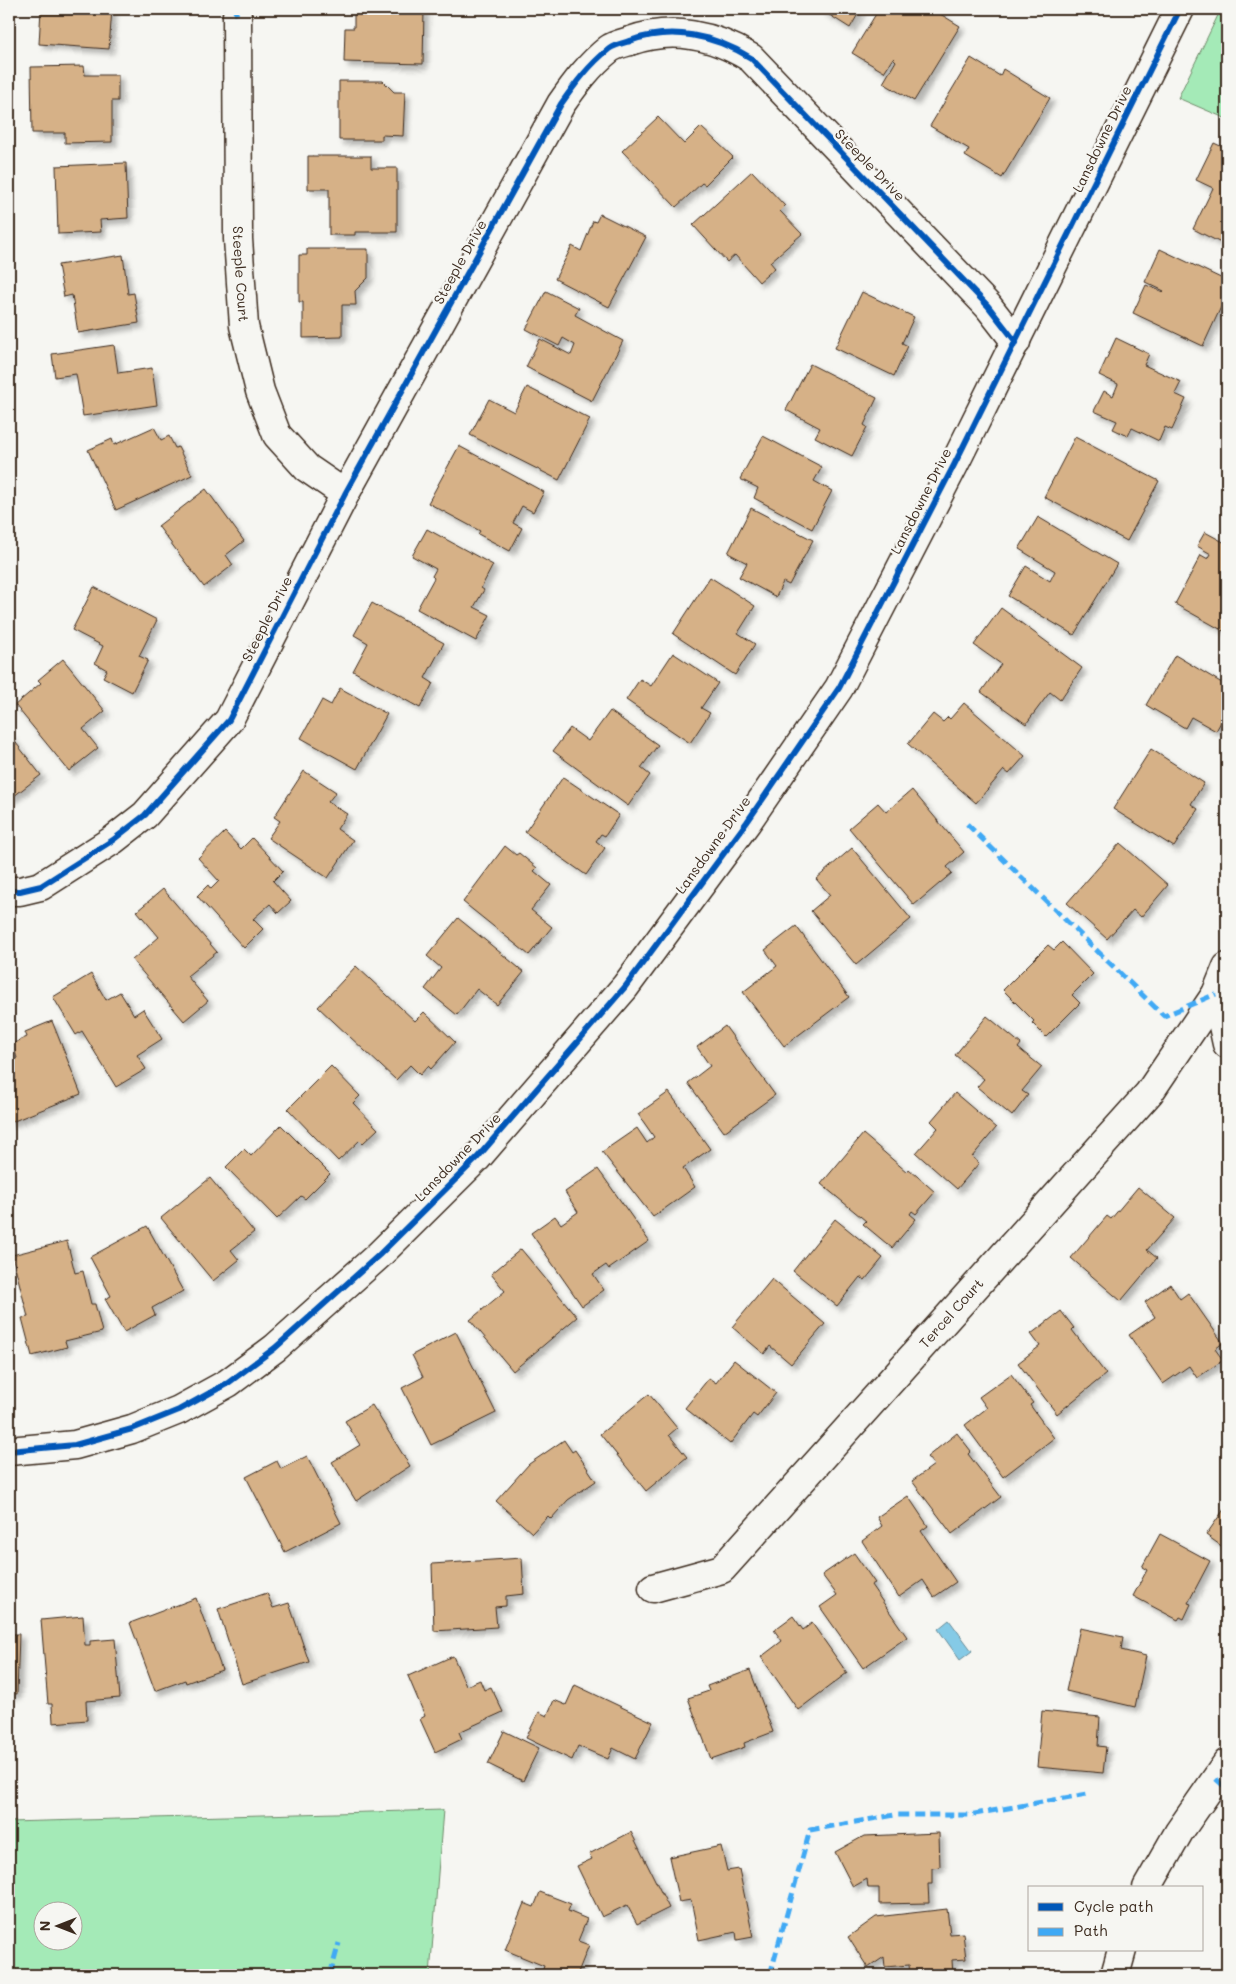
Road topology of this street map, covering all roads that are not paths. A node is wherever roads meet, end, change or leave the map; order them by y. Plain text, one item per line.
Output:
1 (1180, 9) edge
2 (237, 16) dead end
3 (1016, 342) junction
4 (345, 494) junction
5 (9, 892) edge
6 (1227, 967) edge
7 (1216, 994) junction
8 (1227, 1044) edge
9 (9, 1451) edge
10 (653, 1588) dead end
11 (1227, 1763) edge
12 (1148, 1886) edge
13 (1121, 1952) edge
14 (1115, 1975) edge

1 - 3 street, Lansdowne Drive
2 - 4 street, Steeple Court
3 - 4 street, Steeple Drive
3 - 9 street, Lansdowne Drive
4 - 5 street, Steeple Drive
6 - 7 street, Tercel Court
7 - 8 street
7 - 10 street, Tercel Court
11 - 12 street
13 - 14 street

